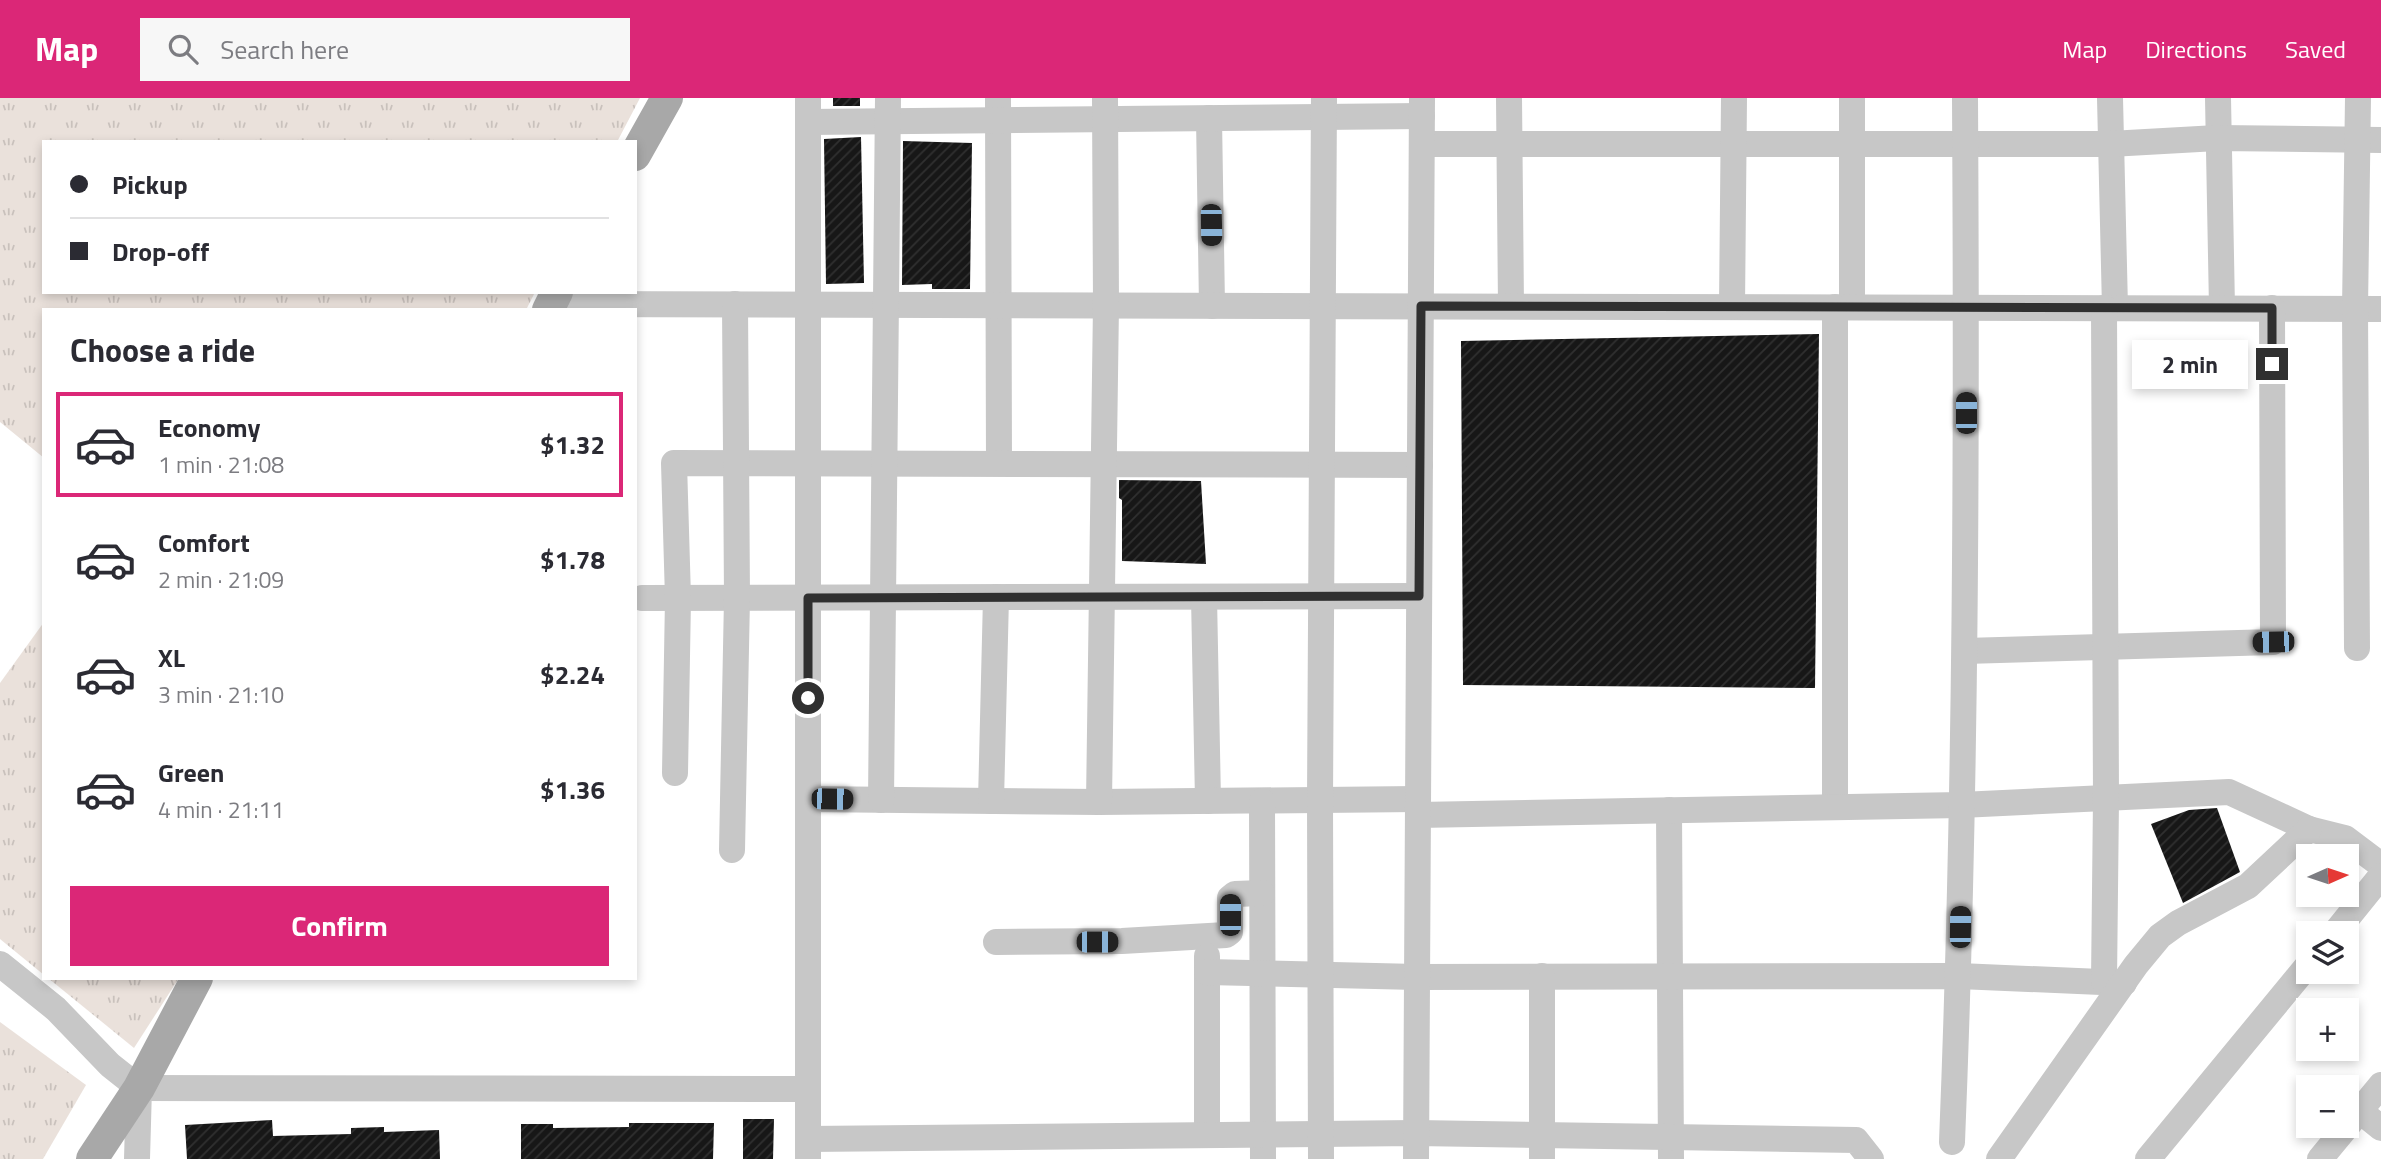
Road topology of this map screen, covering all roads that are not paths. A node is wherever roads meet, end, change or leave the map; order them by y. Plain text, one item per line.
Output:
1 (667, 98) edge
2 (1508, 98) edge
3 (1734, 98) edge
4 (1852, 98) edge
5 (1965, 98) edge
6 (2110, 98) edge
7 (2218, 98) edge
8 (2358, 98) edge
9 (1324, 107) edge
10 (1422, 107) edge
11 (1179, 108) edge
12 (998, 109) edge
13 (1105, 109) edge
14 (808, 110) edge
15 (888, 110) edge
16 (1209, 118) junction
17 (2217, 138) junction
18 (2370, 139) edge
19 (1422, 144) junction
20 (1509, 144) junction
21 (1734, 144) junction
22 (1852, 144) junction
23 (2110, 144) junction
24 (1966, 145) junction
25 (637, 151) edge
26 (552, 302) edge
27 (735, 304) junction
28 (808, 304) junction
29 (887, 304) junction
30 (999, 305) junction
31 (1106, 305) junction
32 (1212, 306) junction
33 (1324, 306) junction
34 (1421, 306) junction
35 (1511, 306) junction
36 (1732, 307) junction
37 (1844, 307) junction
38 (1966, 307) junction
39 (2110, 308) junction
40 (2222, 308) junction
41 (2272, 308) junction
42 (2355, 309) junction
43 (2381, 309) edge
44 (737, 462) junction
45 (808, 462) junction
46 (885, 462) junction
47 (999, 463) junction
48 (1104, 463) junction
49 (1323, 465) junction
50 (1420, 465) junction
51 (1419, 596) junction
52 (996, 597) junction
53 (1102, 597) junction
54 (1204, 597) junction
55 (1322, 597) junction
56 (642, 598) dead end
57 (677, 598) junction
58 (737, 598) junction
59 (808, 598) junction
60 (883, 598) junction
61 (2104, 647) junction
62 (2357, 648) dead end
63 (1965, 651) junction
64 (675, 773) dead end
65 (808, 799) junction
66 (2106, 799) junction
67 (881, 800) junction
68 (1320, 800) junction
69 (991, 801) junction
70 (1208, 801) junction
71 (1262, 801) junction
72 (1099, 802) junction
73 (1962, 805) junction
74 (1418, 807) junction
75 (1835, 807) junction
76 (1669, 810) junction
77 (2309, 829) junction
78 (732, 850) dead end
79 (2381, 865) edge
80 (2381, 876) edge
81 (1262, 893) junction
82 (2345, 921) edge
83 (1206, 936) junction
84 (996, 942) dead end
85 (0, 964) edge
86 (1207, 972) junction
87 (1262, 975) junction
88 (1320, 976) junction
89 (1542, 976) junction
90 (1671, 976) junction
91 (1959, 976) junction
92 (1417, 977) junction
93 (196, 980) edge
94 (2296, 980) edge
95 (2114, 982) junction
96 (2381, 1085) edge
97 (139, 1088) junction
98 (808, 1089) junction
99 (2360, 1111) junction
100 (2381, 1128) edge
101 (1207, 1135) junction
102 (1952, 1142) dead end
103 (1416, 1146) edge
104 (1542, 1146) edge
105 (1263, 1147) edge
106 (1321, 1147) edge
107 (928, 1148) edge
108 (1091, 1148) edge
109 (1671, 1148) edge
110 (808, 1149) edge
111 (92, 1159) edge
112 (137, 1159) edge
113 (1871, 1159) edge
114 (1999, 1159) edge
115 (2148, 1159) edge
116 (2320, 1159) edge

1 - 25 main road
2 - 20 street
3 - 21 street
4 - 22 street
5 - 24 street
6 - 23 street
7 - 17 street
8 - 18 street
9 - 10 street
9 - 16 street
9 - 33 street
10 - 19 street
11 - 13 street
11 - 16 street
12 - 13 street
12 - 15 street
12 - 30 street
13 - 31 street
14 - 15 street
14 - 28 street
15 - 29 street
16 - 32 street
17 - 18 street
17 - 23 street
17 - 40 street
18 - 42 street
19 - 20 street
19 - 34 street
20 - 21 street
20 - 35 street
21 - 22 street
21 - 36 street
22 - 24 street
22 - 37 street
23 - 24 street
23 - 39 street
24 - 38 street
26 - 27 street
27 - 28 street
27 - 44 street
28 - 29 street
28 - 45 street
29 - 30 street
29 - 46 street
30 - 31 street
30 - 47 street
31 - 32 street
31 - 48 street
32 - 33 street
33 - 34 street
33 - 49 street
34 - 35 street
34 - 50 street
35 - 36 street
36 - 37 street
37 - 38 street
37 - 75 street
38 - 39 street
38 - 63 street
39 - 40 street
39 - 61 street
40 - 41 street
41 - 42 street
41 - 61 street
42 - 43 street
42 - 62 street
44 - 45 street
44 - 57 street
44 - 58 street
45 - 46 street
45 - 59 street
46 - 47 street
46 - 60 street
47 - 48 street
48 - 49 street
48 - 53 street
49 - 50 street
49 - 55 street
50 - 51 street
51 - 55 street
51 - 74 street
52 - 53 street
52 - 60 street
52 - 69 street
53 - 54 street
53 - 72 street
54 - 55 street
54 - 70 street
55 - 68 street
56 - 57 street
57 - 58 street
57 - 64 street
58 - 59 street
58 - 78 street
59 - 60 street
59 - 65 street
60 - 67 street
61 - 63 street
61 - 66 street
63 - 73 street
65 - 67 street
65 - 98 street
66 - 73 street
66 - 77 street
66 - 95 street
67 - 69 street
68 - 71 street
68 - 74 street
68 - 88 street
69 - 72 street
70 - 71 street
70 - 72 street
71 - 81 street
73 - 75 street
73 - 91 street
74 - 76 street
74 - 92 street
75 - 76 street
76 - 90 street
77 - 79 street
77 - 95 street
80 - 82 street
81 - 83 street
81 - 87 street
83 - 84 street
83 - 86 street
85 - 97 street
86 - 87 street
86 - 101 street
87 - 88 street
87 - 105 street
88 - 92 street
88 - 106 street
89 - 90 street
89 - 92 street
89 - 104 street
90 - 91 street
90 - 109 street
91 - 95 street
91 - 102 street
92 - 103 street
93 - 97 main road
94 - 115 street
95 - 114 street
96 - 99 street
97 - 98 street
97 - 111 main road
97 - 112 street
98 - 110 street
99 - 100 street
99 - 116 street
101 - 105 street
101 - 108 street
103 - 104 street
103 - 106 street
104 - 109 street
105 - 106 street
107 - 108 street
107 - 110 street
109 - 113 street

